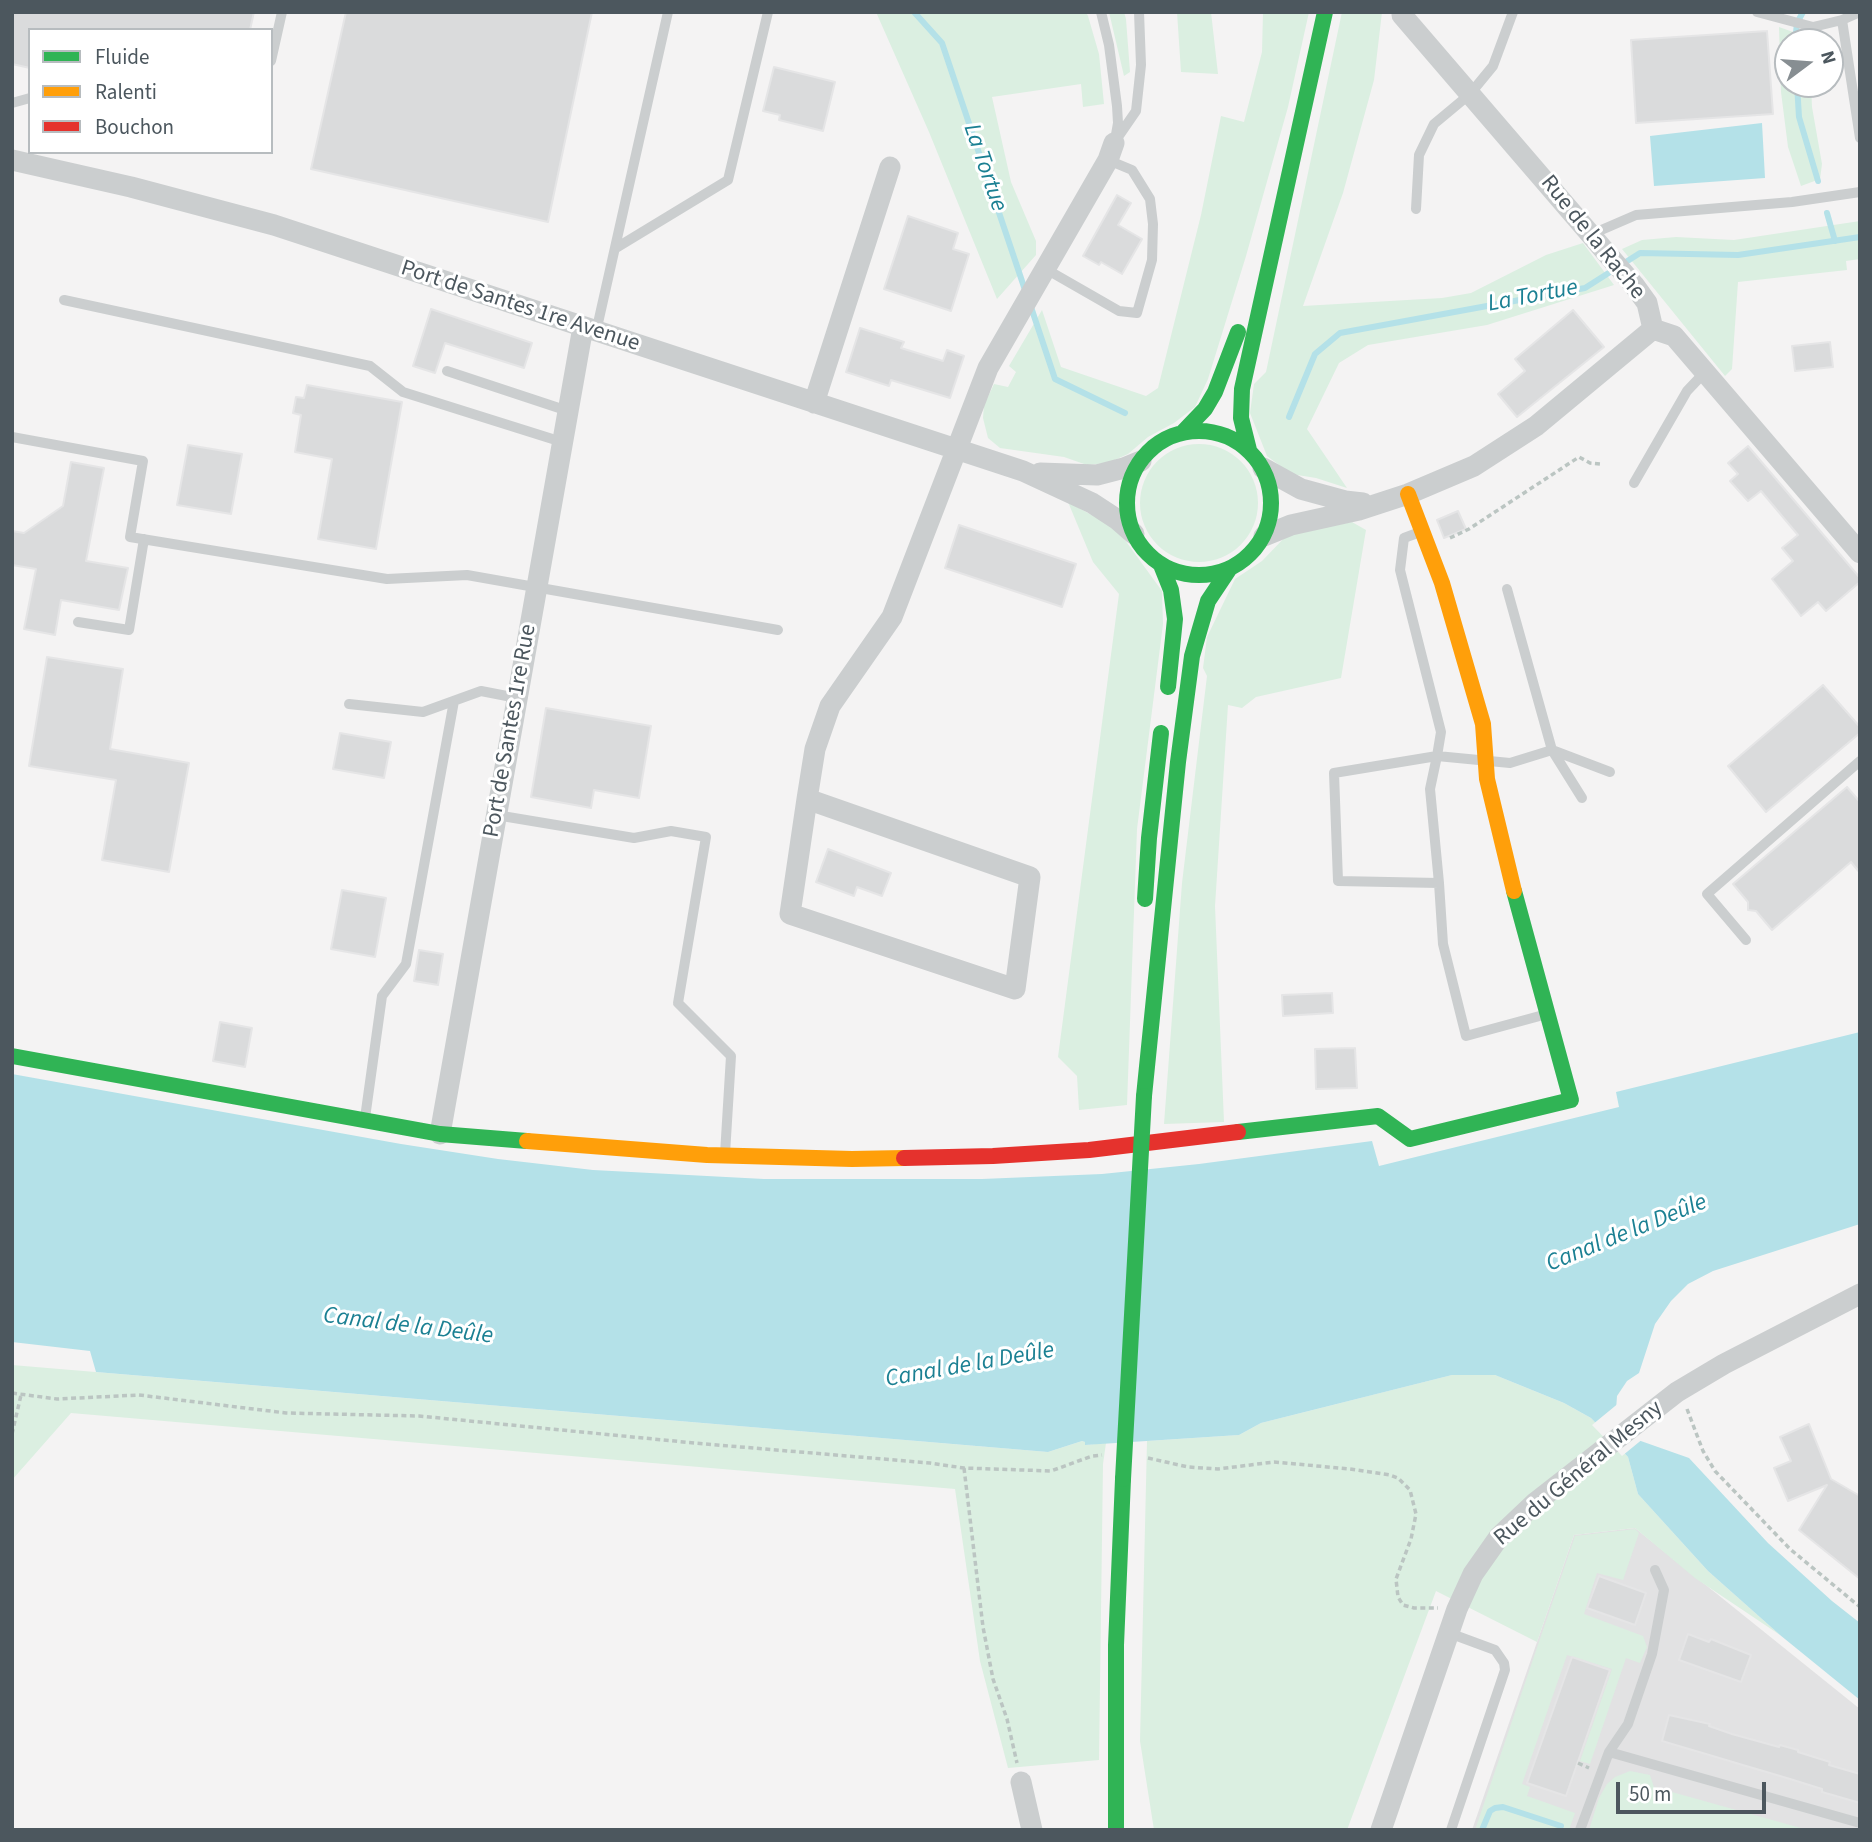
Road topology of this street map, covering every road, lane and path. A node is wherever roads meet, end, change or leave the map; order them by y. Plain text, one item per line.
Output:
1 (282, 12) edge
2 (668, 12) edge
3 (768, 12) edge
4 (1101, 12) edge
5 (1139, 12) edge
6 (1325, 12) edge
7 (1513, 12) edge
8 (1757, 12) edge
9 (1860, 12) edge
10 (1402, 15) dead end
11 (1842, 20) junction
12 (273, 52) edge
13 (1470, 94) junction
14 (1860, 138) edge
15 (1111, 151) junction
16 (12, 160) edge
17 (890, 167) dead end
18 (1289, 168) junction
19 (1860, 192) edge
20 (1416, 209) dead end
21 (1597, 241) junction
22 (616, 248) junction
23 (1040, 275) junction
24 (64, 300) dead end
25 (1653, 329) junction
26 (589, 330) junction
27 (447, 371) dead end
28 (1705, 372) junction
29 (814, 403) junction
30 (568, 411) junction
31 (1184, 432) junction
32 (12, 438) edge
33 (562, 442) junction
34 (955, 450) junction
35 (1248, 450) junction
36 (1141, 461) junction
37 (1601, 464) dead end
38 (1263, 468) junction
39 (1023, 471) junction
40 (1634, 484) dead end
41 (1408, 494) junction
42 (1386, 501) junction
43 (1423, 531) junction
44 (1134, 534) junction
45 (1264, 536) junction
46 (145, 539) junction
47 (1429, 548) junction
48 (1860, 553) edge
49 (1161, 565) junction
50 (1230, 568) junction
51 (537, 586) junction
52 (1507, 589) dead end
53 (78, 622) dead end
54 (778, 630) dead end
55 (517, 698) junction
56 (454, 701) junction
57 (349, 704) dead end
58 (1552, 750) junction
59 (1437, 757) junction
60 (1486, 761) junction
61 (1860, 761) edge
62 (1610, 772) dead end
63 (1582, 798) dead end
64 (807, 799) junction
65 (496, 815) junction
66 (1439, 883) junction
67 (1746, 940) dead end
68 (1548, 1014) junction
69 (12, 1056) edge
70 (1144, 1096) junction
71 (364, 1121) junction
72 (440, 1134) junction
73 (725, 1155) junction
74 (1860, 1294) edge
75 (1678, 1392) junction
76 (12, 1393) edge
77 (21, 1395) junction
78 (12, 1434) edge
79 (1108, 1455) dead end
80 (1139, 1457) dead end
81 (964, 1468) junction
82 (1655, 1570) dead end
83 (1860, 1607) edge
84 (1440, 1608) dead end
85 (1449, 1633) junction
86 (1116, 1645) junction
87 (1609, 1752) junction
88 (1021, 1782) joint
89 (1860, 1823) edge
90 (1032, 1830) edge
91 (1116, 1830) edge
92 (1132, 1830) edge
93 (1381, 1830) edge
94 (1451, 1830) edge
95 (1580, 1830) edge

1 - 12 lane
2 - 22 lane
3 - 22 lane
4 - 15 lane
5 - 15 lane
6 - 18 main road
7 - 13 lane
8 - 11 lane
9 - 11 lane
10 - 13 street, Rue de la Rache
11 - 14 lane
13 - 20 lane
13 - 21 street, Rue de la Rache
15 - 23 street
15 - 23 lane
16 - 26 street, Port de Santes 1re Avenue
17 - 29 street
18 - 31 main road
18 - 35 main road
19 - 21 lane
21 - 25 street, Rue de la Rache
22 - 26 lane
23 - 34 street
24 - 33 lane
25 - 28 street, Rue de la Rache
25 - 41 street
26 - 29 street, Port de Santes 1re Avenue
26 - 30 street, Port de Santes 1re Rue
27 - 30 lane
28 - 40 lane
28 - 48 street, Rue de la Rache
29 - 34 street, Port de Santes 1re Avenue
30 - 33 street, Port de Santes 1re Rue
31 - 35 main road
31 - 36 main road
32 - 46 lane
33 - 51 street, Port de Santes 1re Rue
34 - 39 street, Port de Santes 1re Avenue
34 - 64 street
35 - 38 main road
36 - 39 street
36 - 44 main road
37 - 47 path
38 - 42 street
38 - 45 main road
39 - 44 street
41 - 42 street
41 - 43 main road
42 - 45 street
43 - 47 main road
43 - 59 lane
44 - 49 main road
45 - 50 main road
46 - 51 lane
46 - 53 lane
47 - 60 main road
49 - 50 main road
49 - 70 main road
50 - 70 main road
51 - 54 lane
51 - 55 street, Port de Santes 1re Rue
52 - 58 lane
55 - 56 lane
55 - 65 street, Port de Santes 1re Rue
56 - 57 lane
56 - 71 lane
58 - 60 lane
58 - 62 lane
58 - 63 lane
59 - 60 lane
59 - 66 lane
59 - 66 lane
60 - 68 main road
61 - 67 lane
64 - 64 street
65 - 72 street, Port de Santes 1re Rue
65 - 73 lane
66 - 68 lane
68 - 73 main road
69 - 71 main road
70 - 86 main road, bridge
71 - 72 main road
72 - 73 main road
74 - 75 street, Rue du Général Mesny
75 - 83 path
75 - 85 street, Rue du Général Mesny
76 - 77 path
77 - 78 path
77 - 81 path
79 - 81 path
80 - 84 path
81 - 88 path
82 - 87 lane
85 - 93 street, Rue du Général Mesny
85 - 94 lane
86 - 91 main road
86 - 92 main road
87 - 89 lane
87 - 95 lane
88 - 90 street

